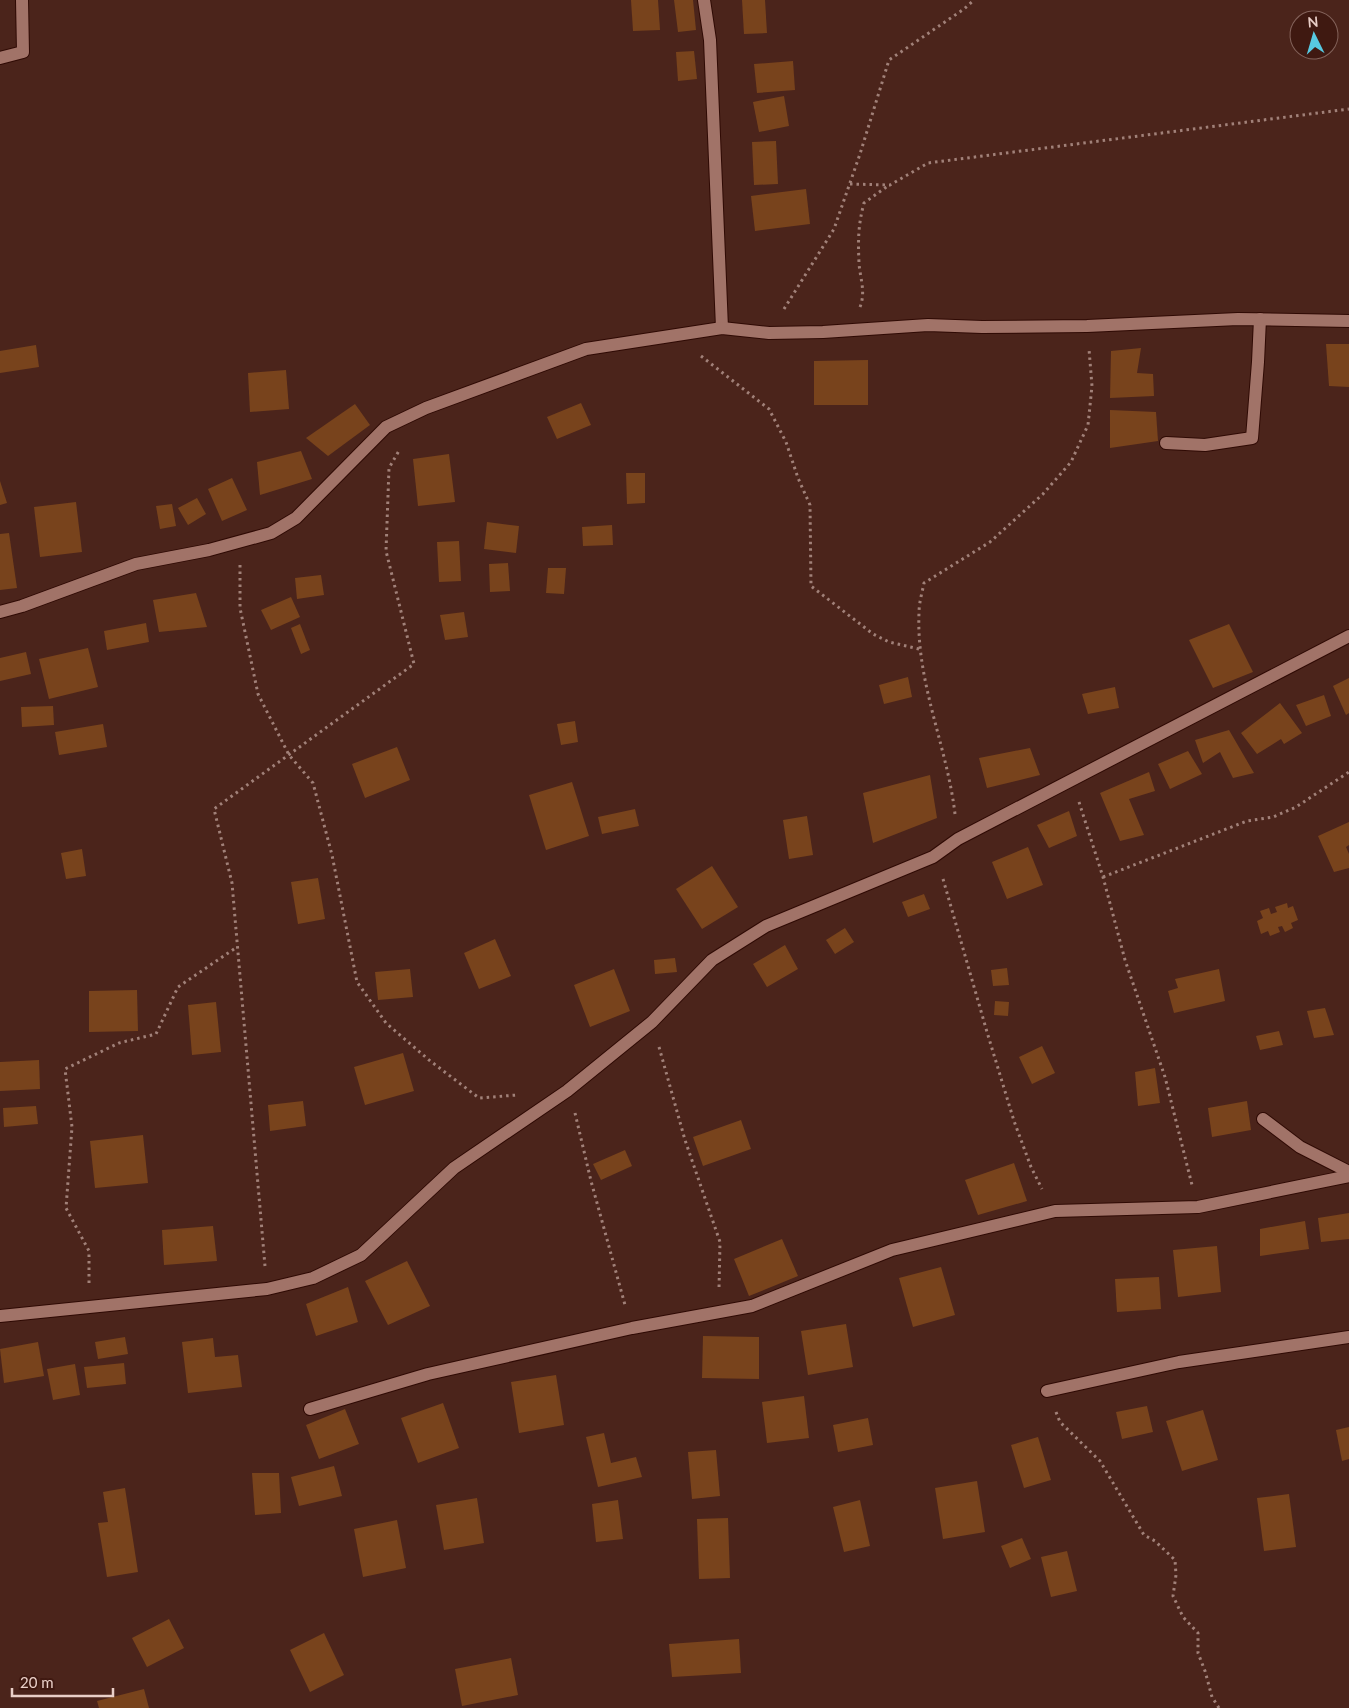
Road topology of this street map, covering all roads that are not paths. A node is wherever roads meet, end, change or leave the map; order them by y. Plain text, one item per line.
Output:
1 (22, 0) edge
2 (704, 0) edge
3 (0, 58) edge
4 (1260, 319) junction
5 (1349, 321) edge
6 (722, 328) junction
7 (1166, 444) dead end
8 (0, 612) edge
9 (1349, 636) edge
10 (1263, 1119) dead end
11 (1349, 1174) edge
12 (0, 1316) edge
13 (1349, 1336) edge
14 (1047, 1391) road end
15 (310, 1409) dead end

1 - 3 street
2 - 6 street
4 - 5 street
4 - 6 street
4 - 7 street
6 - 8 street
9 - 12 street
10 - 11 street
11 - 15 street
13 - 14 street

